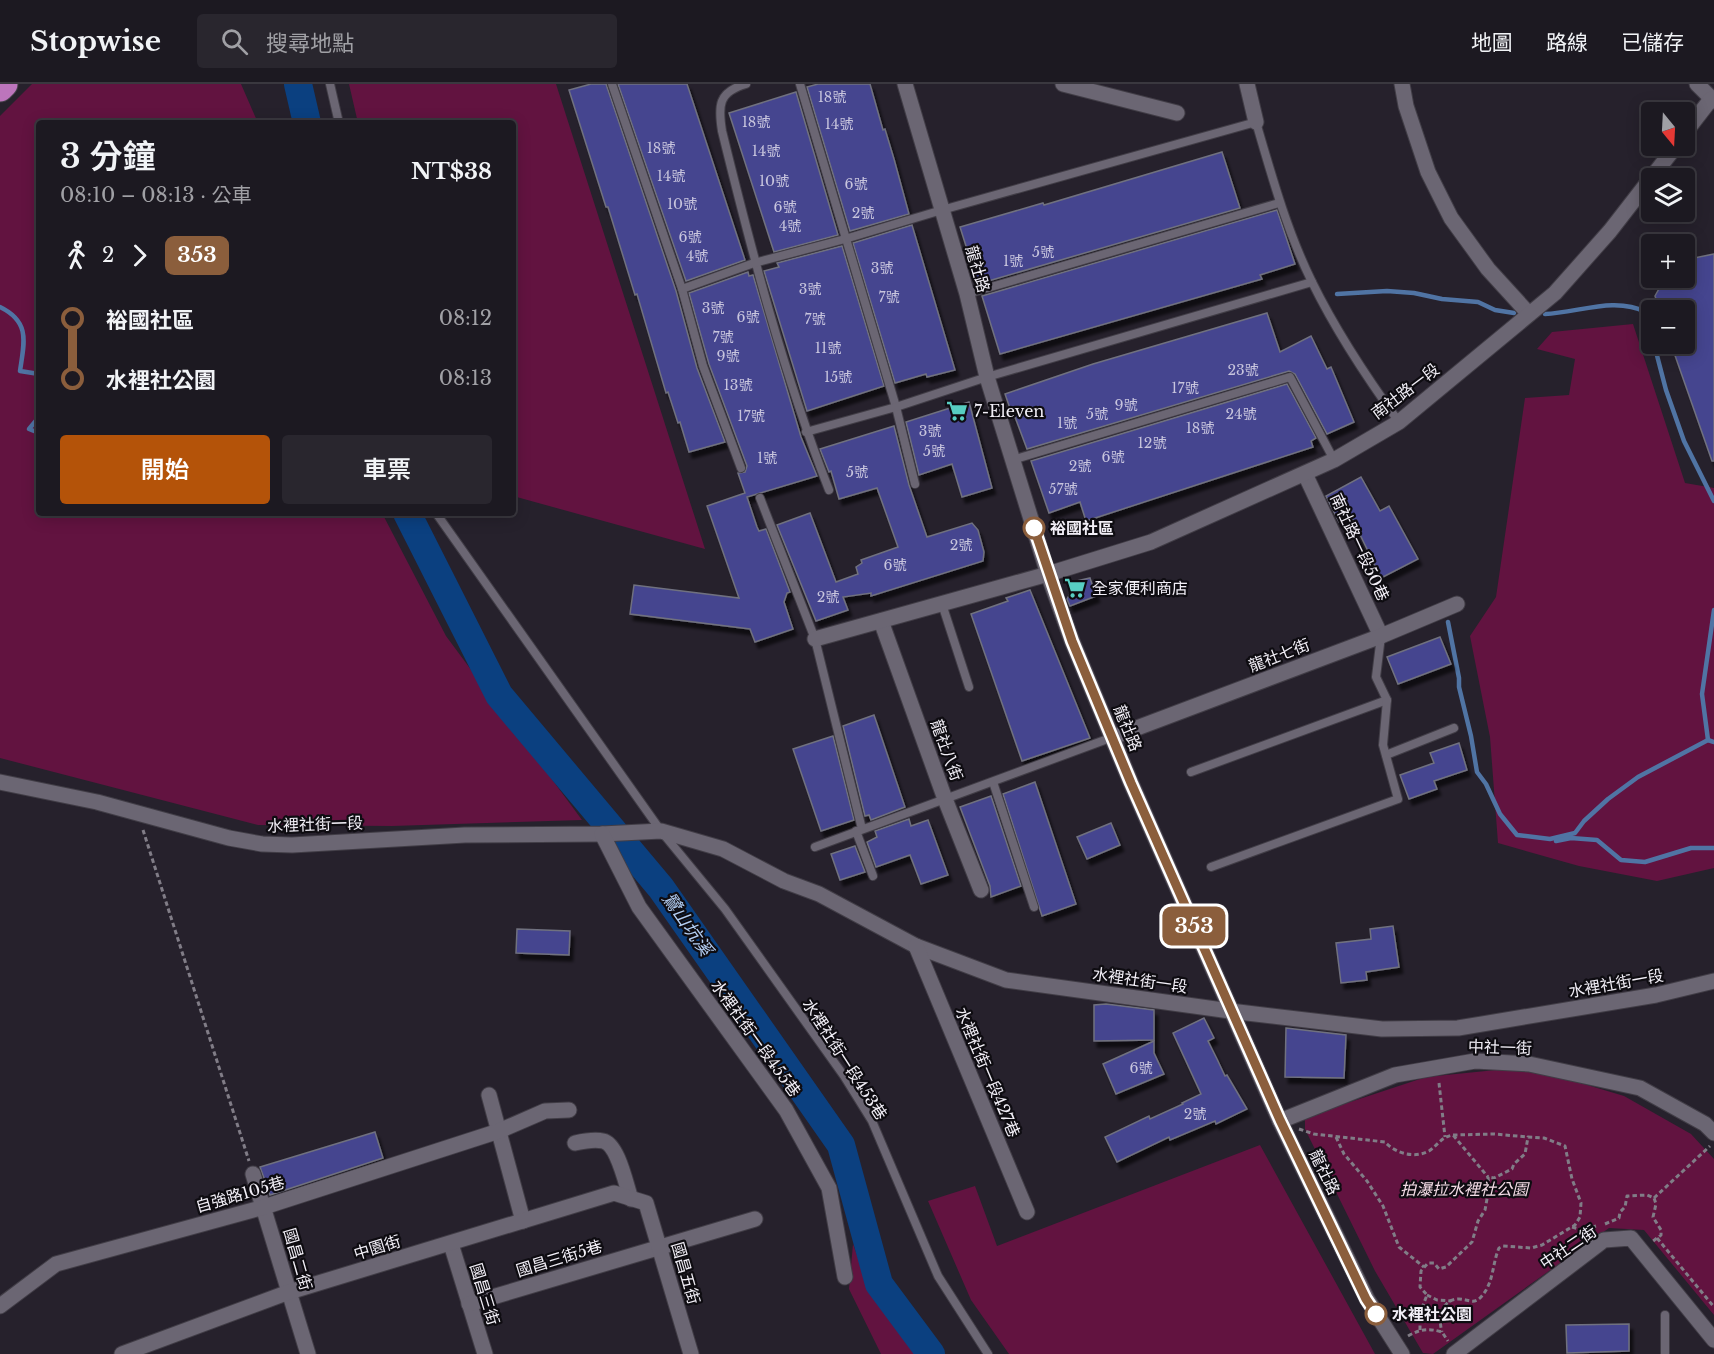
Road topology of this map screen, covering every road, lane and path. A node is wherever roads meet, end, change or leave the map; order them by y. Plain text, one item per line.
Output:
1 (4, 84) edge
2 (330, 84) edge
3 (612, 84) edge
4 (746, 84) edge
5 (800, 84) edge
6 (905, 84) edge
7 (1063, 84) edge
8 (1247, 84) edge
9 (1402, 84) edge
10 (1697, 84) edge
11 (0, 88) edge
12 (1713, 100) edge
13 (1177, 113) dead end
14 (338, 120) edge
15 (1695, 121) edge
16 (1256, 122) junction
17 (1668, 156) edge
18 (1279, 203) junction
19 (942, 210) junction
20 (845, 239) junction
21 (754, 263) junction
22 (1312, 282) junction
23 (682, 289) junction
24 (967, 294) junction
25 (1529, 314) junction
26 (987, 377) junction
27 (896, 407) junction
28 (1399, 422) junction
29 (806, 432) junction
30 (1012, 460) junction
31 (1334, 460) junction
32 (741, 468) dead end
33 (1305, 474) junction
34 (915, 484) dead end
35 (829, 490) dead end
36 (760, 498) dead end
37 (438, 516) edge
38 (1048, 574) junction
39 (942, 604) junction
40 (1457, 604) dead end
41 (881, 621) junction
42 (1382, 636) junction
43 (815, 639) junction
44 (969, 687) dead end
45 (1387, 700) junction
46 (1454, 728) dead end
47 (1113, 737) junction
48 (1386, 755) junction
49 (1191, 772) dead end
50 (0, 782) edge
51 (993, 782) junction
52 (945, 800) junction
53 (138, 813) junction
54 (859, 830) junction
55 (661, 831) junction
56 (602, 834) junction
57 (815, 847) dead end
58 (1211, 867) dead end
59 (873, 876) dead end
60 (981, 890) dead end
61 (1034, 907) dead end
62 (916, 946) junction
63 (1714, 981) edge
64 (1230, 1011) junction
65 (1439, 1079) dead end
66 (489, 1095) dead end
67 (570, 1110) dead end
68 (1280, 1120) junction
69 (1298, 1129) dead end
70 (499, 1131) junction
71 (1453, 1136) junction
72 (1336, 1137) junction
73 (1445, 1137) junction
74 (1528, 1137) junction
75 (1713, 1138) edge
76 (575, 1143) dead end
77 (253, 1174) joint
78 (1488, 1177) junction
79 (1654, 1198) junction
80 (639, 1201) junction
81 (264, 1208) junction
82 (1027, 1212) dead end
83 (755, 1220) dead end
84 (523, 1221) junction
85 (1572, 1227) junction
86 (1657, 1238) junction
87 (451, 1244) junction
88 (1647, 1245) dead end
89 (660, 1247) junction
90 (1424, 1267) junction
91 (845, 1277) dead end
92 (289, 1292) junction
93 (1427, 1295) junction
94 (1451, 1301) junction
95 (469, 1304) junction
96 (0, 1306) edge
97 (1714, 1307) edge
98 (1665, 1315) dead end
99 (1420, 1330) junction
100 (1442, 1332) junction
101 (1406, 1338) dead end
102 (1714, 1340) edge
103 (1452, 1350) edge
104 (126, 1353) edge
105 (308, 1354) edge
106 (485, 1354) edge
107 (691, 1354) edge
108 (988, 1354) edge
109 (1402, 1354) edge
110 (1665, 1354) edge

1 - 11 highway
2 - 14 lane
3 - 23 lane
4 - 21 lane
5 - 20 lane
6 - 19 street, 龍社路
7 - 13 street
8 - 16 street
9 - 25 street
10 - 12 street
12 - 15 street
16 - 18 lane
16 - 19 lane
17 - 25 street, 南社路一段
18 - 22 lane
18 - 24 lane
19 - 20 lane
19 - 24 street, 龍社路
20 - 21 lane
20 - 27 lane
21 - 23 lane
21 - 29 lane
22 - 26 lane
22 - 28 lane
23 - 32 lane
24 - 26 street, 龍社路
25 - 28 street, 南社路一段
26 - 27 lane
26 - 30 street, 龍社路
27 - 29 lane
27 - 34 lane
28 - 31 street, 南社路一段
29 - 35 lane
30 - 31 lane
30 - 38 street, 龍社路
31 - 33 street, 南社路一段
33 - 38 street, 南社路一段
33 - 42 street, 南社路一段50巷
36 - 43 lane
37 - 55 lane, 水裡社街一段453巷
38 - 39 street
38 - 47 street, 龍社路
39 - 41 street
39 - 44 lane
40 - 42 street, 龍社七街
41 - 43 street
41 - 52 street, 龍社八街
42 - 45 lane
42 - 47 street, 龍社七街
43 - 54 lane
45 - 48 lane
45 - 49 lane
46 - 48 lane
47 - 51 lane
47 - 64 street, 龍社路
48 - 58 lane
50 - 53 street, 水裡社街一段
51 - 52 lane
51 - 61 lane
52 - 54 lane
52 - 60 street, 龍社八街
53 - 56 street, 水裡社街一段
53 - 77 path
54 - 57 lane
54 - 59 lane
55 - 56 street, 水裡社街一段
55 - 62 street, 水裡社街一段
55 - 108 lane, 水裡社街一段453巷
56 - 91 street, 水裡社街一段455巷
62 - 64 street, 水裡社街一段
62 - 82 street, 水裡社街一段427巷
63 - 64 street, 水裡社街一段
64 - 68 street, 龍社路
65 - 73 path
66 - 70 street
67 - 70 street, 自強路105巷
68 - 75 street, 中社一街
68 - 109 street, 龍社路
69 - 72 path
70 - 81 street, 自強路105巷
70 - 84 street
71 - 73 path
71 - 74 path
71 - 78 path
72 - 73 path
72 - 90 path
74 - 78 path
74 - 85 path
75 - 79 path
76 - 80 street, 國昌五街
77 - 81 street, 國昌二街
78 - 90 path
79 - 85 path
79 - 86 path
80 - 84 street, 中園街
80 - 89 street, 國昌五街
81 - 92 street, 國昌二街
81 - 96 street, 自強路105巷
83 - 89 street, 國昌三街5巷
84 - 87 street, 中園街
85 - 94 path
86 - 88 path
86 - 97 path
87 - 92 street, 中園街
87 - 95 street, 國昌三街
89 - 95 street, 國昌三街5巷
89 - 107 street, 國昌五街
90 - 93 path
92 - 104 street, 中園街
92 - 105 street, 國昌二街
93 - 94 path
93 - 99 path
94 - 100 path
95 - 106 street, 國昌三街
98 - 110 lane
99 - 100 path
99 - 101 path
100 - 103 path
102 - 103 street, 中社二街

